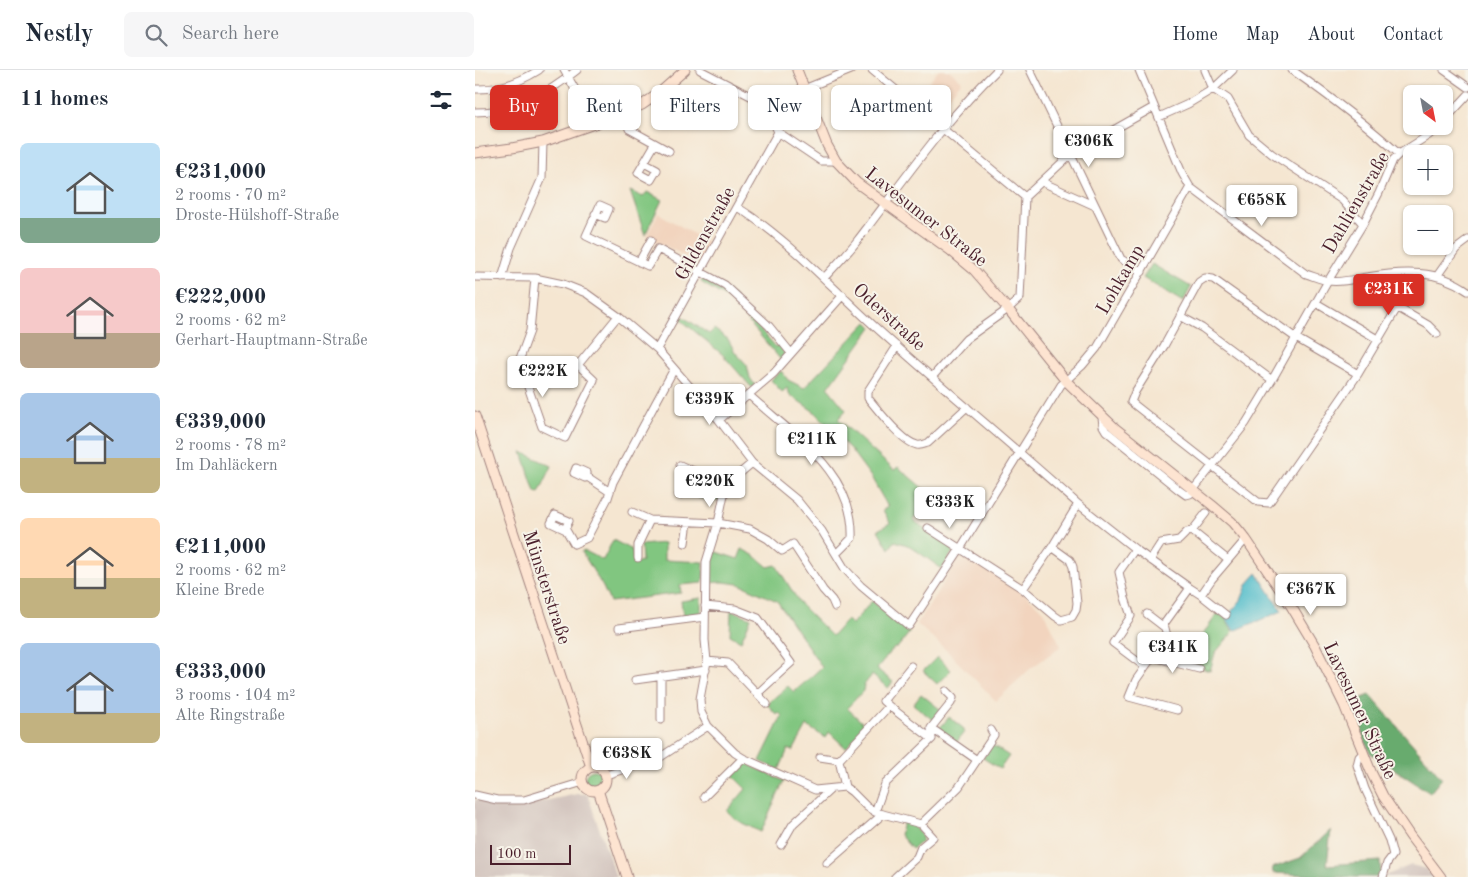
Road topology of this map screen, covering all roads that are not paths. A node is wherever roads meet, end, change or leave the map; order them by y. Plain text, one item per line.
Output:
1 (539, 70) edge
2 (564, 70) edge
3 (577, 70) edge
4 (685, 70) edge
5 (699, 70) edge
6 (797, 70) edge
7 (851, 70) edge
8 (872, 70) edge
9 (997, 70) edge
10 (1030, 70) edge
11 (1139, 70) edge
12 (1205, 70) edge
13 (1233, 70) edge
14 (1292, 70) edge
15 (1444, 70) edge
16 (568, 77) junction
17 (573, 85) edge
18 (803, 85) edge
19 (814, 85) edge
20 (890, 85) edge
21 (1468, 87) edge
22 (1213, 89) junction
23 (475, 90) edge
24 (1468, 95) edge
25 (641, 106) edge
26 (1154, 106) junction
27 (1453, 111) edge
28 (475, 112) edge
29 (1159, 117) junction
30 (951, 119) edge
31 (578, 130) edge
32 (631, 130) edge
33 (821, 130) edge
34 (941, 130) edge
35 (943, 130) edge
36 (778, 132) junction
37 (1427, 135) edge
38 (543, 142) junction
39 (655, 144) junction
40 (669, 150) dead end
41 (475, 153) edge
42 (1071, 154) junction
43 (1399, 154) junction
44 (837, 161) junction
45 (644, 163) dead end
46 (1042, 182) junction
47 (1190, 187) junction
48 (1025, 197) junction
49 (885, 203) junction
50 (1095, 206) junction
51 (737, 207) junction
52 (595, 214) dead end
53 (1363, 224) junction
54 (1468, 240) edge
55 (657, 249) junction
56 (639, 262) junction
57 (701, 272) junction
58 (1142, 272) junction
59 (1375, 276) junction
60 (1437, 276) junction
61 (475, 277) edge
62 (502, 278) junction
63 (535, 278) junction
64 (824, 278) junction
65 (1328, 281) junction
66 (1468, 291) edge
67 (843, 295) junction
68 (1316, 303) junction
69 (1397, 308) junction
70 (1008, 309) junction
71 (618, 316) junction
72 (1181, 316) junction
73 (1437, 334) dead end
74 (1296, 338) junction
75 (1379, 340) junction
76 (897, 346) junction
77 (657, 349) junction
78 (791, 353) junction
79 (674, 369) junction
80 (1358, 374) junction
81 (933, 376) junction
82 (1065, 380) junction
83 (1272, 380) junction
84 (749, 395) junction
85 (967, 407) junction
86 (475, 416) edge
87 (719, 420) junction
88 (1020, 452) junction
89 (752, 463) junction
90 (680, 465) dead end
91 (1213, 466) junction
92 (691, 470) junction
93 (586, 476) dead end
94 (726, 485) junction
95 (1193, 490) junction
96 (610, 492) junction
97 (679, 495) dead end
98 (1078, 504) junction
99 (632, 512) dead end
100 (1206, 513) dead end
101 (650, 520) junction
102 (688, 522) junction
103 (718, 523) junction
104 (928, 528) dead end
105 (565, 529) dead end
106 (1192, 531) junction
107 (1246, 539) junction
108 (685, 543) dead end
109 (1052, 548) junction
110 (960, 549) junction
111 (1135, 550) junction
112 (836, 554) junction
113 (638, 558) dead end
114 (1150, 560) junction
115 (1228, 560) junction
116 (1190, 588) junction
117 (1023, 589) junction
118 (1201, 595) junction
119 (705, 606) junction
120 (835, 607) dead end
121 (1147, 614) dead end
122 (1226, 615) dead end
123 (705, 617) junction
124 (1164, 627) junction
125 (619, 628) dead end
126 (1153, 657) junction
127 (707, 661) junction
128 (911, 666) dead end
129 (1145, 667) junction
130 (706, 670) junction
131 (1199, 670) dead end
132 (661, 676) junction
133 (635, 680) dead end
134 (946, 691) dead end
135 (758, 693) junction
136 (767, 704) dead end
137 (889, 706) junction
138 (1177, 710) dead end
139 (661, 720) dead end
140 (708, 726) junction
141 (931, 728) junction
142 (991, 730) dead end
143 (932, 740) junction
144 (1363, 753) junction
145 (820, 757) dead end
146 (743, 758) junction
147 (839, 760) junction
148 (977, 760) junction
149 (591, 767) junction
150 (606, 775) junction
151 (583, 782) junction
152 (845, 787) junction
153 (598, 790) junction
154 (829, 790) junction
155 (475, 795) edge
156 (704, 797) dead end
157 (879, 813) junction
158 (921, 824) junction
159 (781, 845) dead end
160 (827, 863) dead end
161 (627, 877) edge
162 (895, 877) edge
163 (1383, 877) edge
164 (1441, 877) edge

1 - 23 street
2 - 16 street
3 - 16 street
4 - 25 street
5 - 36 street
6 - 18 street, Lavesumer Straße
7 - 19 street
8 - 20 street
9 - 30 street
10 - 42 street
11 - 26 street
12 - 22 street
13 - 22 street
14 - 43 street
15 - 21 street
16 - 17 street
16 - 28 street
22 - 29 street
22 - 53 street
24 - 27 street
26 - 29 street
26 - 42 street
29 - 47 street
31 - 38 street
32 - 39 street
33 - 44 street, Lavesumer Straße
34 - 49 street
35 - 48 street
36 - 44 street
36 - 51 street, Gildenstraße
37 - 43 street, Dahlienstraße
38 - 41 street
38 - 62 street
39 - 40 street
39 - 45 street
42 - 46 street
42 - 50 street
43 - 53 street, Dahlienstraße
44 - 49 street, Lavesumer Straße
46 - 48 street
46 - 50 street
47 - 58 street, Lohkamp
47 - 65 street
48 - 70 street
49 - 64 street
49 - 70 street, Lavesumer Straße
50 - 58 street
51 - 57 street, Gildenstraße
51 - 64 street, Oderstraße
52 - 56 street
53 - 65 street, Dahlienstraße
54 - 60 street
55 - 56 street
55 - 56 street
55 - 57 street
57 - 77 street, Gildenstraße
57 - 78 street
58 - 82 street, Lohkamp
59 - 60 street
59 - 65 street
59 - 69 street
60 - 66 street
61 - 62 street
62 - 63 street
63 - 71 street
63 - 71 street
64 - 67 street, Oderstraße
65 - 68 street, Dahlienstraße
67 - 76 street, Oderstraße
67 - 78 street
68 - 74 street, Dahlienstraße
68 - 75 street
69 - 73 street
69 - 75 street
70 - 81 street
70 - 82 street, Lavesumer Straße
71 - 77 street
72 - 74 street
72 - 83 street
72 - 91 street
74 - 80 street
74 - 83 street, Dahlienstraße
75 - 80 street
76 - 81 street, Oderstraße
76 - 85 street
77 - 79 street
78 - 84 street
79 - 87 street
79 - 96 street
80 - 91 street
81 - 85 street, Oderstraße
82 - 88 street, Lohkamp
82 - 95 street, Lavesumer Straße
83 - 91 street, Dahlienstraße
84 - 87 street
84 - 112 street
85 - 88 street, Oderstraße
86 - 149 street, Münsterstraße
87 - 89 street
88 - 98 street, Oderstraße
88 - 110 street, Lohkamp
89 - 94 street
89 - 112 street
90 - 92 street
91 - 95 street, Dahlienstraße
92 - 94 street
92 - 97 street
93 - 96 street
94 - 103 street
95 - 107 street, Lavesumer Straße
96 - 105 street
98 - 109 street
98 - 111 street, Oderstraße
99 - 101 street
100 - 106 street
101 - 102 street
101 - 113 street
102 - 103 street
102 - 108 street
103 - 119 street
103 - 120 street
104 - 110 street
106 - 114 street
106 - 115 street
107 - 115 street
107 - 144 street, Lavesumer Straße
109 - 117 street
109 - 117 street
110 - 112 street, Lohkamp
110 - 117 street
111 - 114 street, Oderstraße
111 - 129 street
114 - 116 street, Oderstraße
115 - 118 street
116 - 118 street, Oderstraße
116 - 124 street
118 - 122 street, Oderstraße
119 - 123 street
119 - 135 street
121 - 124 street
123 - 125 street
123 - 127 street
124 - 126 street
126 - 129 street
126 - 131 street
127 - 130 street
127 - 135 street
128 - 137 street
129 - 138 street
130 - 132 street
130 - 140 street
132 - 133 street
132 - 139 street
134 - 141 street
135 - 136 street
137 - 143 street
137 - 147 street
140 - 146 street
140 - 150 street
141 - 143 street
141 - 148 street
142 - 148 street
143 - 157 street
144 - 163 street
144 - 164 street, Lavesumer Straße
145 - 147 street
146 - 154 street
146 - 156 street
147 - 152 street
148 - 158 street
149 - 150 street
149 - 151 street
150 - 153 street
151 - 153 street
151 - 155 street
152 - 154 street
152 - 157 street
153 - 161 street
154 - 159 street
157 - 158 street
157 - 160 street
158 - 162 street

